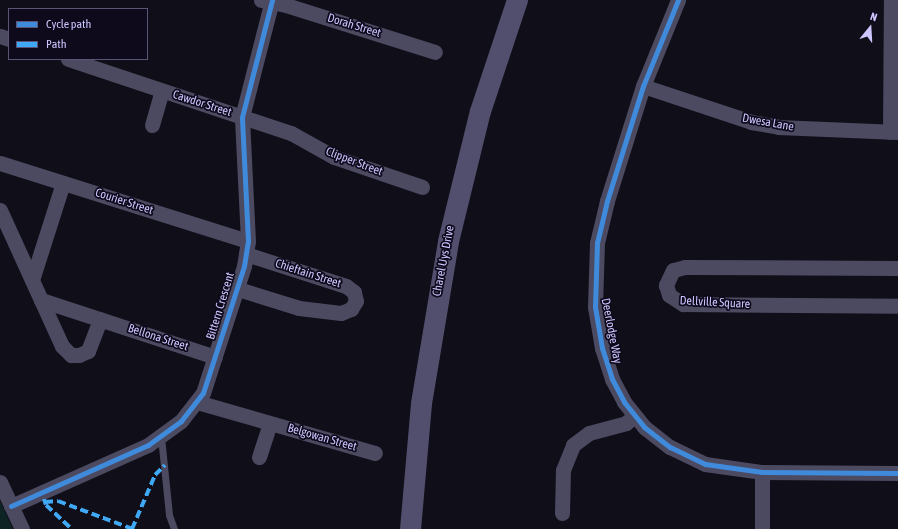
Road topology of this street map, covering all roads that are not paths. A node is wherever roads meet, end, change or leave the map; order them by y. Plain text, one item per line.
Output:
1 (517, 0) edge
2 (678, 0) edge
3 (891, 0) edge
4 (268, 1) edge
5 (435, 52) dead end
6 (71, 60) edge
7 (643, 86) junction
8 (162, 91) junction
9 (242, 117) junction
10 (152, 125) dead end
11 (894, 132) edge
12 (0, 163) edge
13 (63, 183) junction
14 (422, 187) dead end
15 (0, 210) edge
16 (247, 248) junction
17 (898, 268) edge
18 (32, 280) junction
19 (238, 289) junction
20 (41, 300) junction
21 (898, 306) edge
22 (100, 319) junction
23 (215, 357) junction
24 (197, 402) junction
25 (634, 416) junction
26 (270, 424) junction
27 (161, 437) junction
28 (375, 453) dead end
29 (259, 457) dead end
30 (762, 472) junction
31 (898, 473) edge
32 (0, 482) edge
33 (11, 506) junction
34 (562, 513) dead end
35 (22, 529) edge
36 (174, 529) edge
37 (410, 529) edge
38 (762, 529) edge

1 - 37 main road, Charel Uys Drive
2 - 7 street, Deerlodge Way
3 - 11 street
4 - 5 street, Dorah Street
4 - 9 street, Bittern Crescent
6 - 8 street, Cawdor Street
7 - 11 street, Dwesa Lane
7 - 25 street, Deerlodge Way
8 - 9 street, Cawdor Street
8 - 10 street, Cawdor Street
9 - 14 street, Clipper Street
9 - 16 street, Bittern Crescent
12 - 13 street, Courier Street
13 - 16 street, Courier Street
13 - 18 street
15 - 18 street
16 - 19 street, Bittern Crescent
16 - 19 street, Chieftain Street
17 - 21 street, Dellville Square
18 - 20 street
19 - 23 street, Bittern Crescent
20 - 22 street, Bellona Street
20 - 22 street
22 - 23 street, Bellona Street
23 - 24 street, Bittern Crescent
24 - 26 street, Belgowan Street
24 - 27 street, Bittern Crescent
25 - 30 street, Deerlodge Way
25 - 34 street
26 - 28 street, Belgowan Street
26 - 29 street
27 - 33 street, Bittern Crescent
27 - 36 lane
30 - 31 street, Deerlodge Way
30 - 38 street
32 - 33 street
33 - 35 street

